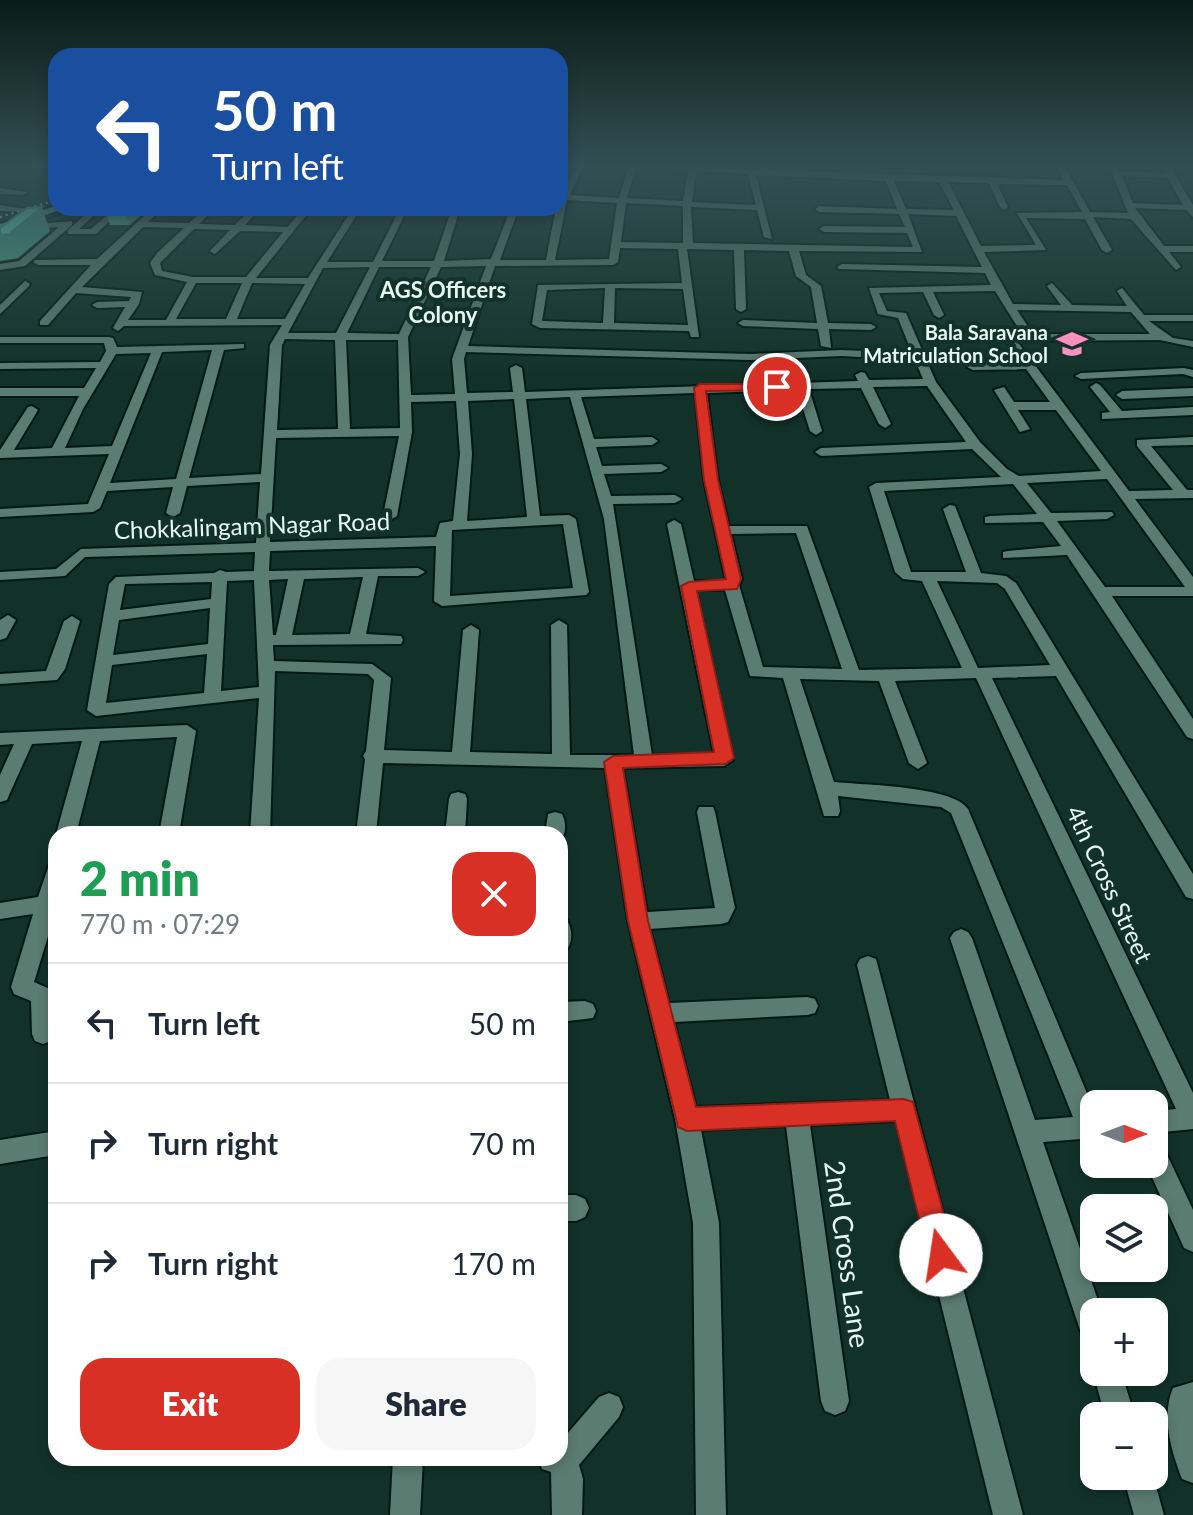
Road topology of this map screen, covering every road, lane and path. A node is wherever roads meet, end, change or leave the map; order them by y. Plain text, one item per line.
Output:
1 (18, 236) edge
2 (56, 236) edge
3 (128, 236) edge
4 (180, 236) edge
5 (232, 236) edge
6 (286, 236) edge
7 (339, 236) edge
8 (391, 236) edge
9 (447, 236) edge
10 (504, 236) edge
11 (554, 236) edge
12 (616, 236) edge
13 (685, 236) edge
14 (824, 236) edge
15 (914, 236) edge
16 (971, 236) edge
17 (1034, 236) edge
18 (1098, 236) edge
19 (1150, 236) edge
20 (73, 243) dead end
21 (118, 245) junction
22 (615, 245) junction
23 (685, 246) junction
24 (739, 246) junction
25 (793, 248) junction
26 (825, 248) junction
27 (0, 249) edge
28 (978, 249) junction
29 (1160, 249) junction
30 (1193, 249) edge
31 (1107, 250) dead end
32 (215, 251) dead end
33 (38, 262) dead end
34 (99, 262) junction
35 (493, 262) junction
36 (550, 262) junction
37 (570, 262) junction
38 (379, 263) junction
39 (438, 263) junction
40 (320, 265) junction
41 (0, 267) edge
42 (842, 267) dead end
43 (1176, 267) dead end
44 (989, 270) junction
45 (193, 280) junction
46 (249, 280) junction
47 (311, 281) junction
48 (25, 284) dead end
49 (569, 284) junction
50 (610, 285) junction
51 (688, 286) junction
52 (1052, 286) dead end
53 (998, 288) junction
54 (926, 289) junction
55 (74, 290) junction
56 (1122, 291) dead end
57 (134, 304) junction
58 (97, 305) dead end
59 (1010, 307) junction
60 (1069, 308) junction
61 (741, 309) dead end
62 (0, 311) edge
63 (1138, 314) junction
64 (939, 315) dead end
65 (1193, 318) edge
66 (230, 322) junction
67 (44, 323) dead end
68 (122, 323) junction
69 (169, 323) junction
70 (743, 323) dead end
71 (823, 326) junction
72 (871, 327) dead end
73 (608, 328) junction
74 (283, 329) junction
75 (340, 337) junction
76 (403, 337) junction
77 (1159, 337) junction
78 (959, 338) dead end
79 (1009, 338) junction
80 (1030, 338) junction
81 (0, 340) edge
82 (1193, 344) edge
83 (110, 346) junction
84 (240, 346) dead end
85 (827, 346) dead end
86 (219, 347) junction
87 (158, 349) junction
88 (460, 354) junction
89 (919, 357) junction
90 (102, 365) junction
91 (0, 366) edge
92 (1028, 366) junction
93 (973, 367) dead end
94 (516, 368) dead end
95 (1193, 374) edge
96 (1081, 376) dead end
97 (864, 379) junction
98 (930, 382) junction
99 (802, 386) junction
100 (1096, 387) dead end
101 (700, 388) junction
102 (1000, 390) dead end
103 (0, 392) edge
104 (86, 392) junction
105 (574, 392) junction
106 (1193, 392) edge
107 (519, 394) junction
108 (1122, 395) dead end
109 (460, 397) junction
110 (405, 399) junction
111 (1010, 406) junction
112 (1057, 406) junction
113 (32, 410) dead end
114 (1193, 411) edge
115 (885, 424) dead end
116 (1024, 429) dead end
117 (816, 431) dead end
118 (406, 432) junction
119 (344, 433) junction
120 (271, 434) junction
121 (652, 441) dead end
122 (1193, 441) edge
123 (589, 443) junction
124 (975, 445) junction
125 (116, 450) junction
126 (57, 451) junction
127 (821, 452) dead end
128 (2, 454) edge
129 (661, 468) dead end
130 (597, 470) junction
131 (1110, 475) junction
132 (266, 478) junction
133 (1017, 480) junction
134 (182, 482) junction
135 (102, 487) junction
136 (1188, 494) edge
137 (1126, 495) junction
138 (675, 499) dead end
139 (606, 500) junction
140 (950, 509) dead end
141 (0, 513) edge
142 (173, 513) dead end
143 (1107, 515) dead end
144 (390, 516) dead end
145 (1047, 517) junction
146 (533, 518) junction
147 (990, 520) dead end
148 (674, 524) dead end
149 (460, 525) junction
150 (723, 530) junction
151 (435, 541) junction
152 (263, 545) junction
153 (1071, 550) junction
154 (1008, 555) dead end
155 (372, 572) junction
156 (418, 572) dead end
157 (220, 574) junction
158 (261, 574) junction
159 (297, 574) junction
160 (927, 575) junction
161 (0, 576) edge
162 (173, 576) junction
163 (975, 577) junction
164 (731, 585) junction
165 (689, 586) junction
166 (1193, 589) edge
167 (1101, 592) junction
168 (216, 603) junction
169 (166, 609) junction
170 (113, 616) junction
171 (72, 621) dead end
172 (559, 625) dead end
173 (471, 630) dead end
174 (357, 639) junction
175 (265, 640) junction
176 (283, 640) junction
177 (395, 640) dead end
178 (215, 648) junction
179 (104, 661) junction
180 (268, 666) junction
181 (1063, 670) junction
182 (976, 672) junction
183 (852, 674) junction
184 (790, 675) junction
185 (885, 676) junction
186 (0, 679) edge
187 (268, 692) junction
188 (212, 700) junction
189 (1193, 733) edge
190 (93, 734) junction
191 (26, 738) junction
192 (0, 739) edge
193 (461, 755) junction
194 (372, 756) junction
195 (561, 759) junction
196 (613, 762) junction
197 (644, 762) junction
198 (918, 763) dead end
199 (827, 788) junction
200 (0, 795) edge
201 (458, 799) dead end
202 (831, 811) dead end
203 (706, 812) dead end
204 (68, 826) edge
205 (170, 826) edge
206 (260, 826) edge
207 (367, 826) edge
208 (456, 826) edge
209 (1193, 891) edge
210 (48, 903) edge
211 (0, 911) edge
212 (48, 912) edge
213 (638, 921) junction
214 (961, 938) dead end
215 (868, 965) dead end
216 (807, 1006) dead end
217 (585, 1011) dead end
218 (568, 1012) edge
219 (661, 1013) junction
220 (43, 1034) dead end
221 (1080, 1098) edge
222 (904, 1110) junction
223 (797, 1115) junction
224 (1193, 1118) edge
225 (687, 1119) junction
226 (1168, 1121) edge
227 (1080, 1128) edge
228 (1029, 1132) junction
229 (48, 1144) edge
230 (0, 1152) edge
231 (1165, 1178) edge
232 (1193, 1239) edge
233 (1083, 1298) edge
234 (1193, 1396) edge
235 (835, 1401) dead end
236 (609, 1407) dead end
237 (568, 1449) edge
238 (408, 1466) edge
239 (562, 1466) edge
240 (1193, 1468) edge
241 (1142, 1490) edge
242 (405, 1515) edge
243 (567, 1515) edge
244 (711, 1515) edge
245 (1008, 1515) edge
246 (1149, 1515) edge

1 - 27 street
2 - 41 street
3 - 21 street
4 - 45 street
5 - 32 street
6 - 46 street
7 - 40 street
8 - 38 street
9 - 39 street
10 - 35 street
11 - 36 street
12 - 22 street
13 - 23 street
14 - 26 street
15 - 26 street
16 - 28 street
17 - 28 street
18 - 31 street
19 - 29 street
20 - 21 street
21 - 34 street
22 - 23 street
22 - 37 street
23 - 24 street
23 - 51 street
24 - 25 street
24 - 61 street
25 - 26 street
25 - 71 street
28 - 44 street
29 - 30 street
29 - 43 street
33 - 34 street
34 - 55 street
35 - 36 street
35 - 39 street
35 - 88 street
36 - 37 street
37 - 49 street
38 - 39 street
38 - 40 street
38 - 75 street
39 - 76 street
40 - 47 street
42 - 44 street
44 - 53 street
45 - 46 street
45 - 69 street
46 - 47 street
46 - 66 street
47 - 74 street
48 - 62 street
49 - 50 street
49 - 73 street
50 - 51 street
50 - 73 street
51 - 73 street
52 - 60 street
53 - 54 street
53 - 59 street
54 - 64 street
54 - 89 street
55 - 57 street
55 - 67 street
56 - 63 street
57 - 58 street
57 - 68 street
59 - 60 street
59 - 80 street
60 - 63 street
63 - 65 street
63 - 77 street
66 - 69 street
66 - 74 street
68 - 69 street
68 - 83 street
70 - 71 street
71 - 72 street
71 - 85 street
74 - 75 street
74 - 120 street
75 - 76 street
75 - 119 street
76 - 110 street
77 - 80 street
77 - 82 street
78 - 79 street
79 - 80 street
79 - 92 street
81 - 83 street
83 - 87 street
83 - 90 street
84 - 86 street
86 - 87 street
86 - 134 street
87 - 125 street
88 - 89 street
88 - 109 street
89 - 98 street
90 - 91 street
90 - 104 street
92 - 93 street
92 - 112 street
94 - 107 street
95 - 96 street
97 - 98 street
97 - 99 street
97 - 115 street
98 - 124 street
99 - 101 street
99 - 117 street
100 - 114 street
101 - 105 street
101 - 150 street
102 - 111 street
103 - 104 street
104 - 126 street
105 - 107 street
105 - 123 street
106 - 108 street
107 - 109 street
107 - 146 street
109 - 110 street
109 - 149 street
110 - 118 street
111 - 112 street
111 - 116 street
112 - 131 street
113 - 128 street
118 - 119 street
118 - 144 street
119 - 120 street
120 - 132 street
121 - 123 street
122 - 136 street
123 - 130 street
124 - 127 street
124 - 133 street
125 - 126 street
125 - 135 street
126 - 128 street
129 - 130 street
130 - 139 street
131 - 133 street
131 - 137 street
132 - 134 street
132 - 152 street
133 - 145 street
133 - 160 street
134 - 135 street
134 - 142 street
135 - 141 street
136 - 137 street
137 - 166 street
138 - 139 street
139 - 197 street
140 - 163 street
143 - 145 street
145 - 147 street
145 - 153 street
146 - 149 street
146 - 151 street
148 - 165 street
149 - 151 street
150 - 164 street
150 - 183 street
151 - 152 street, Chokkalingam Nagar Road
152 - 158 street
152 - 161 street, Chokkalingam Nagar Road
153 - 154 street
153 - 167 street
155 - 156 street
155 - 159 street
155 - 174 street
157 - 158 street
157 - 162 street
157 - 168 street
158 - 159 street
158 - 175 street
159 - 176 street
160 - 163 street
160 - 182 street, 4th Cross Street
162 - 169 street
162 - 170 street
163 - 181 street
164 - 165 street
164 - 184 street
165 - 197 street
166 - 167 street
167 - 189 street
168 - 169 street
168 - 178 street
169 - 170 street
170 - 179 street
171 - 186 street
172 - 195 street
173 - 193 street
174 - 176 street
174 - 177 street
175 - 176 street
175 - 180 street
178 - 179 street
178 - 188 street
179 - 188 street
180 - 187 street
180 - 194 street
181 - 182 street
181 - 209 street
182 - 185 street
182 - 224 street, 4th Cross Street
183 - 184 street
183 - 185 street
184 - 199 street
185 - 198 street
187 - 188 street
187 - 206 street
190 - 191 street
190 - 204 street
190 - 205 street
191 - 192 street
191 - 200 street
193 - 194 street
193 - 195 street
194 - 207 street
195 - 196 street
196 - 197 street
196 - 213 street
199 - 202 street
199 - 221 street
201 - 208 street
203 - 213 street
210 - 211 street
212 - 220 street
213 - 219 street
214 - 228 street
215 - 222 street
216 - 219 street
217 - 218 street
219 - 225 street
222 - 223 street
222 - 245 street
223 - 225 street
223 - 235 street, 2nd Cross Lane
224 - 226 street
225 - 244 street
227 - 228 street
228 - 233 street
229 - 230 street
231 - 232 street
234 - 240 street
236 - 237 street
238 - 242 street
239 - 243 street
241 - 246 street

